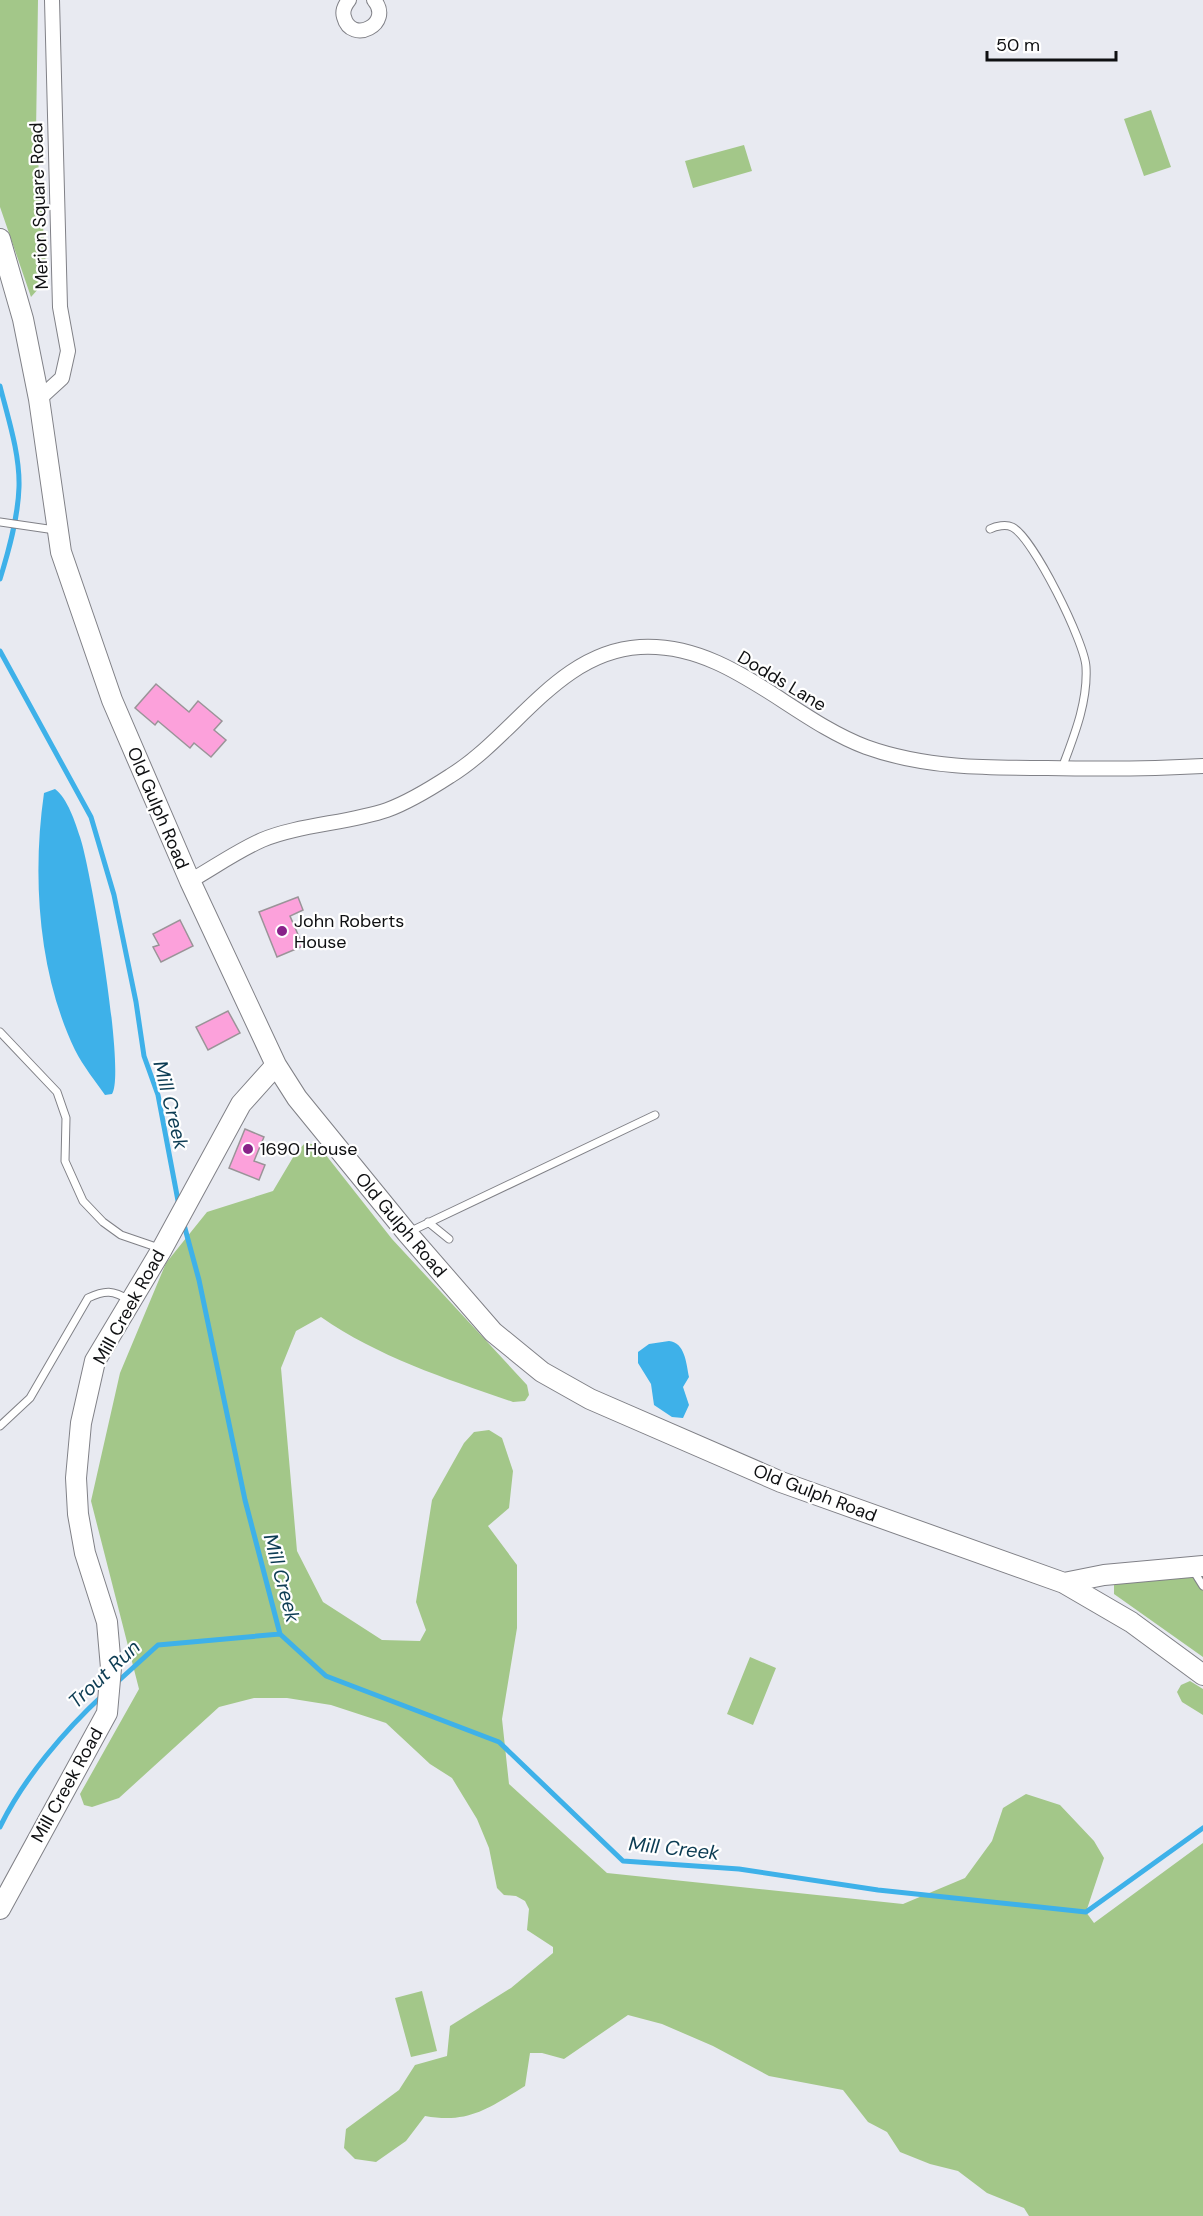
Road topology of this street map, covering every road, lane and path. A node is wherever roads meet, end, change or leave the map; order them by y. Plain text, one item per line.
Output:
1 (52, 0) edge
2 (349, 0) edge
3 (374, 0) edge
4 (0, 239) edge
5 (39, 399) junction
6 (0, 522) edge
7 (990, 529) dead end
8 (58, 531) junction
9 (1203, 766) edge
10 (1062, 768) junction
11 (190, 881) junction
12 (0, 1032) edge
13 (276, 1065) junction
14 (655, 1115) dead end
15 (428, 1222) junction
16 (407, 1233) junction
17 (449, 1239) dead end
18 (162, 1249) junction
19 (130, 1300) junction
20 (0, 1426) edge
21 (1197, 1567) edge
22 (1064, 1583) junction
23 (1203, 1586) edge
24 (1203, 1675) edge
25 (0, 1909) edge

1 - 5 street, Merion Square Road
2 - 3 street
4 - 5 street, Old Gulph Road
5 - 8 street, Old Gulph Road
6 - 8 lane
7 - 10 lane
8 - 11 street, Old Gulph Road
9 - 10 street, Dodds Lane
10 - 11 street, Dodds Lane
11 - 13 street, Old Gulph Road
12 - 18 lane
13 - 16 street, Old Gulph Road
13 - 18 street, Mill Creek Road
14 - 15 lane
15 - 16 lane
15 - 17 lane
16 - 22 street, Old Gulph Road
18 - 19 street, Mill Creek Road
19 - 20 lane
19 - 25 street, Mill Creek Road
21 - 22 street
21 - 23 lane
22 - 24 street, Old Gulph Road

